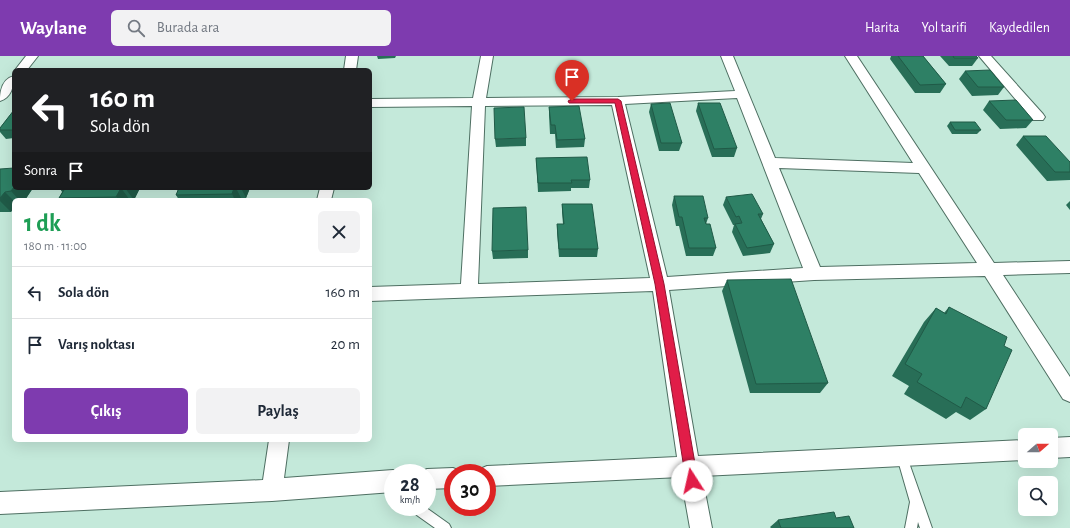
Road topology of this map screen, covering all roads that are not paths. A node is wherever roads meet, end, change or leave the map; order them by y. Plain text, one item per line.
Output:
1 (32, 56) edge
2 (352, 56) edge
3 (486, 56) edge
4 (727, 56) edge
5 (851, 56) edge
6 (985, 56) edge
7 (23, 68) edge
8 (350, 68) edge
9 (12, 82) edge
10 (742, 94) junction
11 (0, 97) edge
12 (618, 101) junction
13 (480, 102) junction
14 (372, 103) edge
15 (1038, 117) dead end
16 (770, 163) junction
17 (923, 168) junction
18 (1070, 267) edge
19 (989, 268) junction
20 (814, 274) junction
21 (660, 284) junction
22 (469, 290) junction
23 (372, 294) edge
24 (1070, 393) edge
25 (279, 442) edge
26 (1070, 447) edge
27 (1058, 448) edge
28 (1018, 450) edge
29 (902, 457) junction
30 (689, 466) junction
31 (496, 476) edge
32 (384, 482) edge
33 (272, 490) junction
34 (916, 502) junction
35 (0, 503) edge
36 (428, 516) edge
37 (445, 528) edge
38 (701, 528) edge
39 (911, 528) edge
40 (926, 528) edge

1 - 7 street
2 - 8 street
3 - 13 street
4 - 10 street
5 - 17 street
6 - 15 street
9 - 11 street
10 - 12 street
10 - 16 street
12 - 13 street
12 - 21 street
13 - 14 street
13 - 22 street
16 - 17 street
16 - 20 street
17 - 19 street
18 - 19 street
19 - 20 street
19 - 24 street
20 - 21 street
21 - 22 street
21 - 30 street
22 - 23 street
25 - 33 street
26 - 27 street
28 - 29 street
29 - 30 street
29 - 34 lane
30 - 31 street
30 - 38 street
32 - 33 street
33 - 35 street
34 - 39 lane
34 - 40 lane
36 - 37 lane

